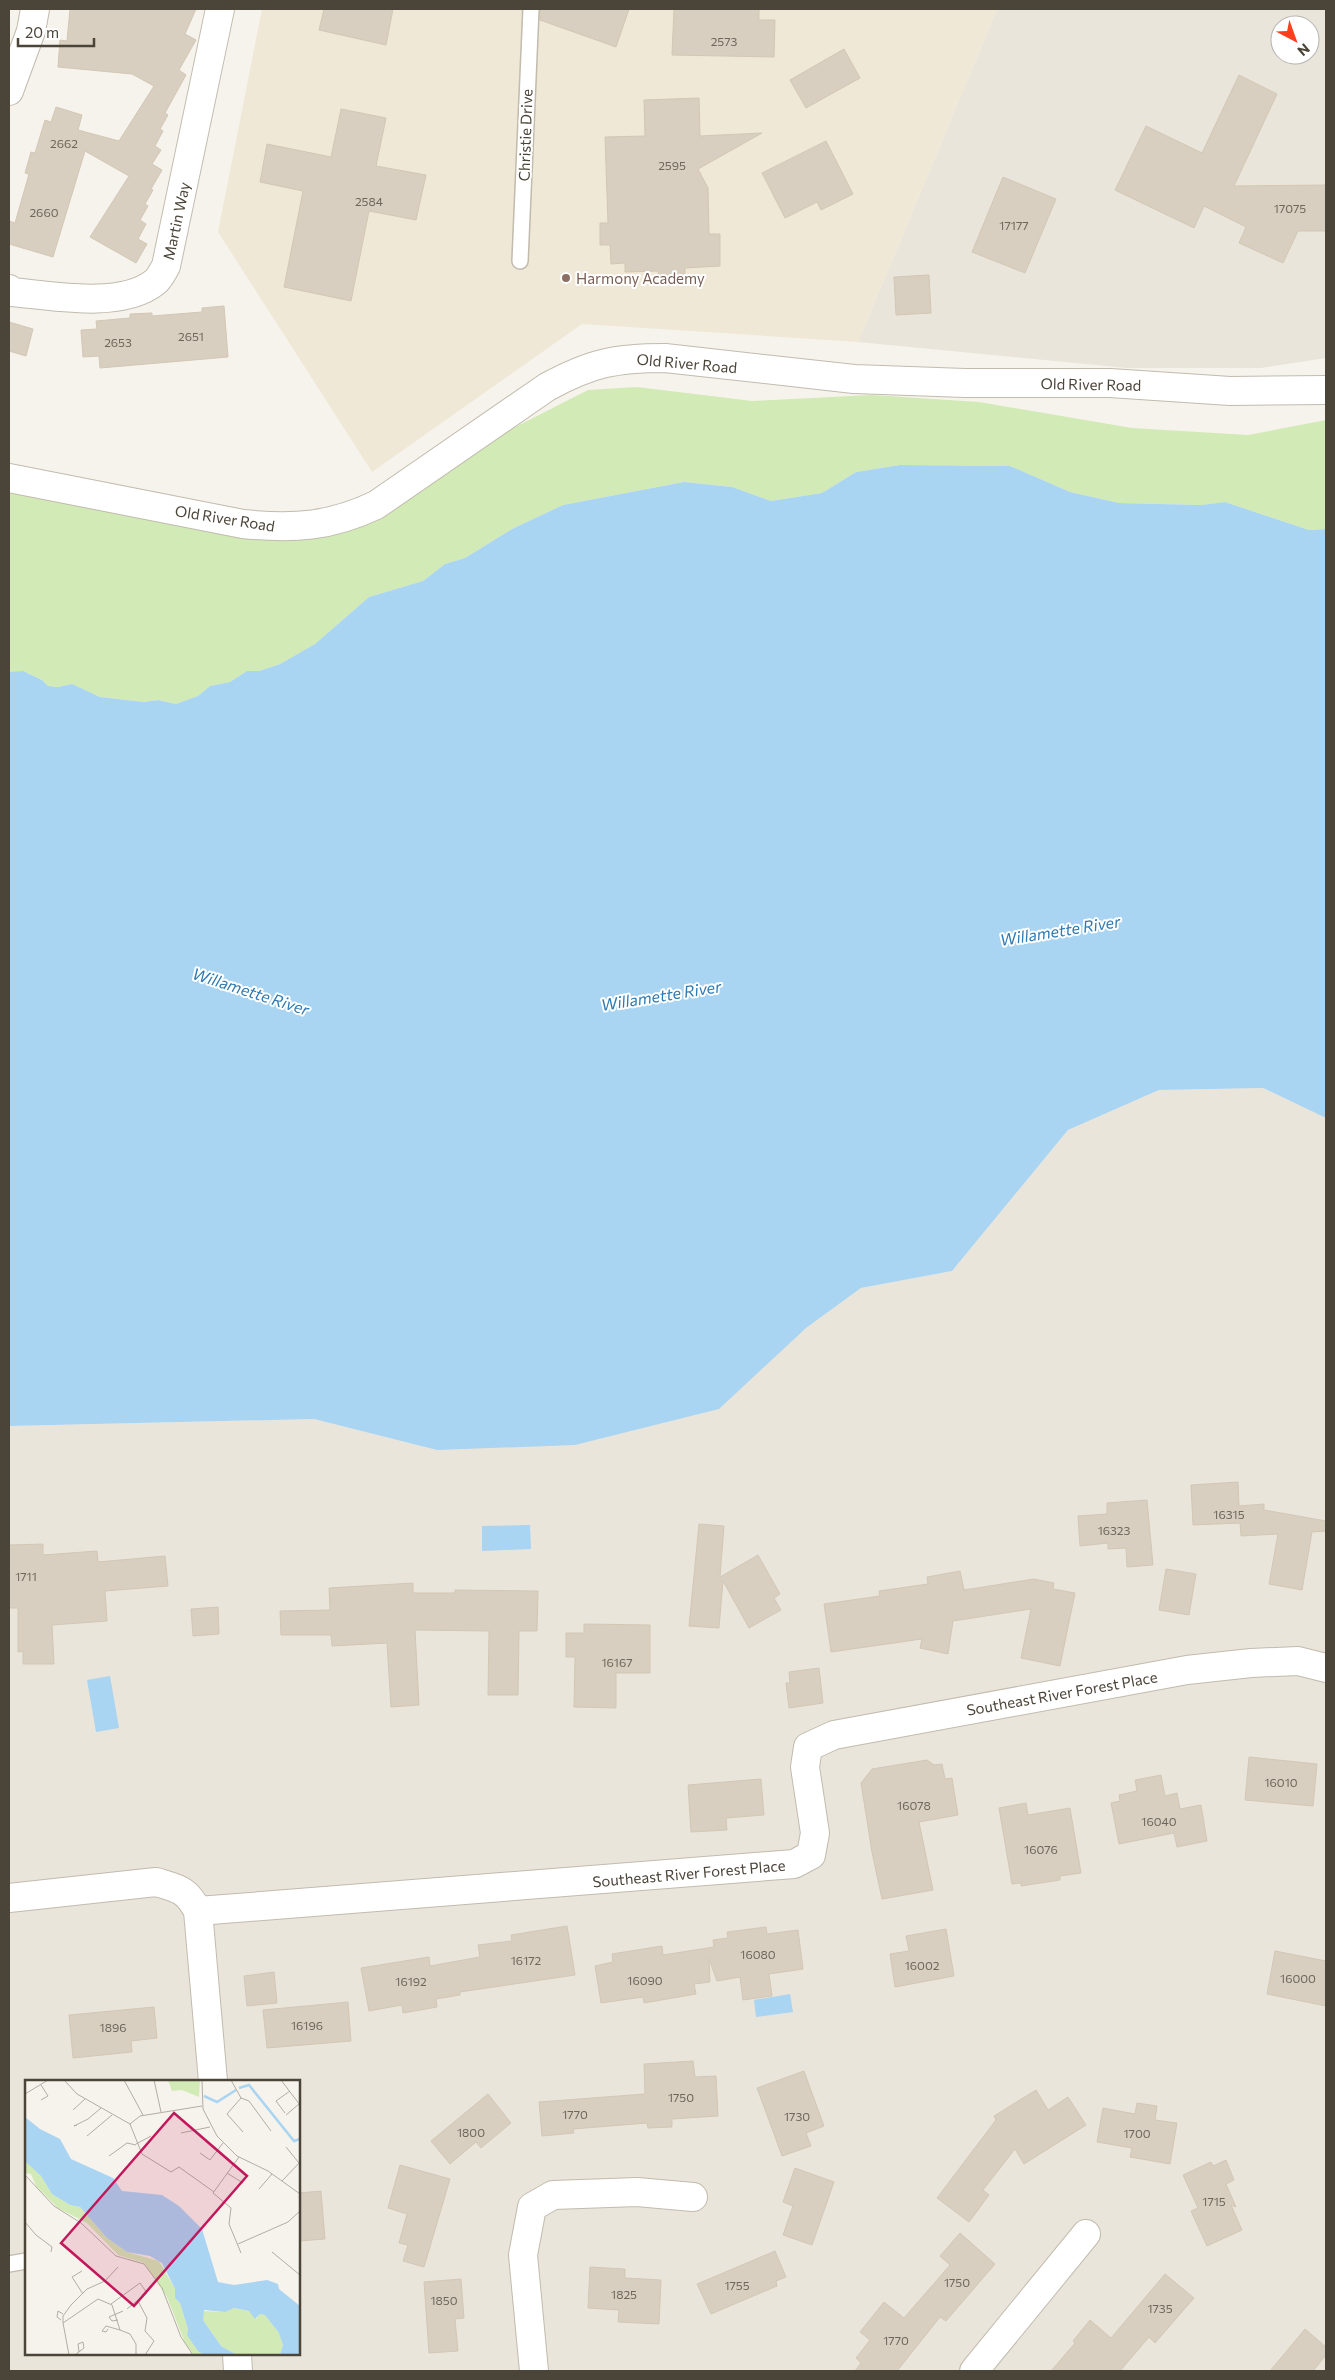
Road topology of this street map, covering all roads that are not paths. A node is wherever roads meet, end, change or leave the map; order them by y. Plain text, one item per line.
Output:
1 (35, 9) edge
2 (220, 9) edge
3 (531, 9) edge
4 (9, 90) edge
5 (520, 261) dead end
6 (9, 289) edge
7 (1326, 390) edge
8 (9, 478) edge
9 (1326, 1668) edge
10 (9, 1898) edge
11 (198, 1911) junction
12 (213, 2080) edge
13 (694, 2197) dead end
14 (1086, 2234) dead end
15 (25, 2261) edge
16 (9, 2264) edge
17 (237, 2355) edge
18 (238, 2371) edge
19 (534, 2371) edge
20 (974, 2371) edge

1 - 4 street
2 - 6 street, Martin Way
3 - 5 lane, Christie Drive
7 - 8 street, Old River Road
9 - 11 street, Southeast River Forest Place
10 - 11 street
11 - 12 street
13 - 19 street
14 - 20 street
15 - 16 lane
17 - 18 street

